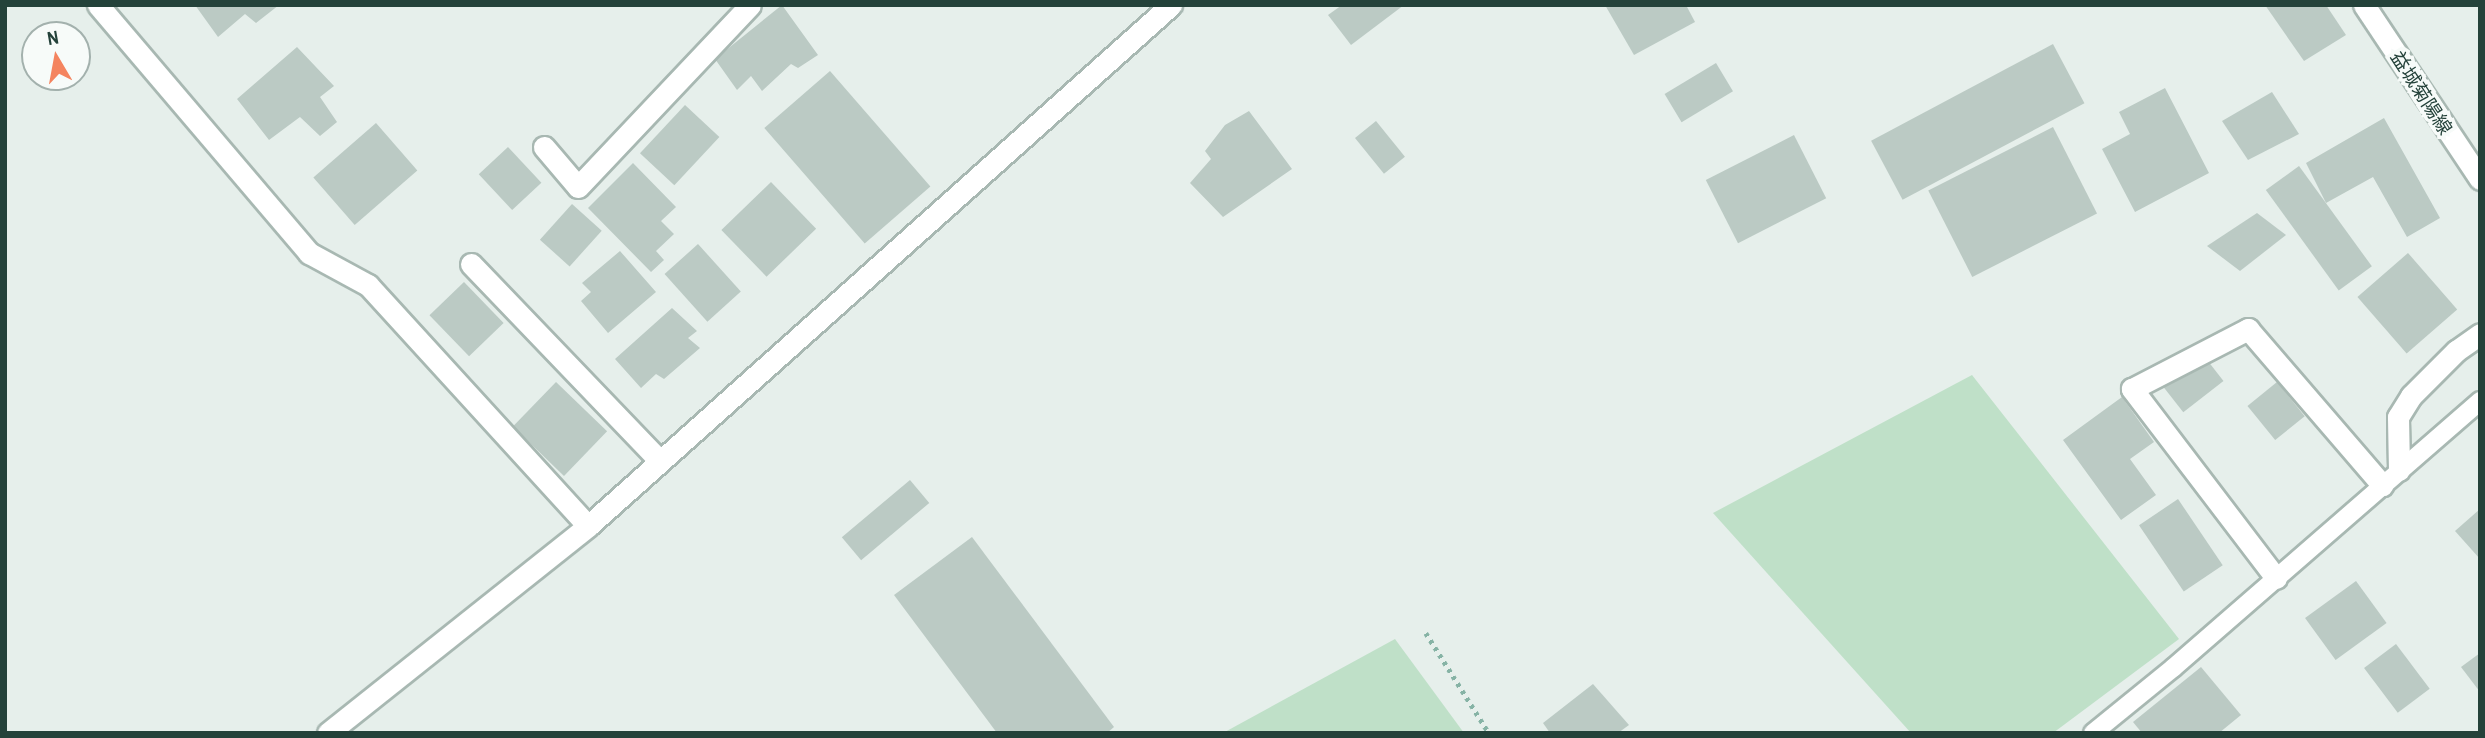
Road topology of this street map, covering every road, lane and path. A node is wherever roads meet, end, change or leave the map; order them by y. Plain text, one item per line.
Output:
1 (98, 5) edge
2 (750, 5) edge
3 (1171, 5) edge
4 (2364, 5) edge
5 (544, 147) dead end
6 (2480, 180) edge
7 (471, 264) dead end
8 (2480, 334) edge
9 (2480, 401) edge
10 (660, 461) junction
11 (2399, 470) junction
12 (2382, 485) junction
13 (588, 526) junction
14 (2276, 579) junction
15 (1426, 632) dead end
16 (328, 733) edge
17 (1489, 733) edge
18 (2093, 733) edge

1 - 13 street
2 - 5 street
3 - 10 street
4 - 6 street, 益城菊陽線
7 - 10 street
8 - 11 street
9 - 11 lane
10 - 13 street
11 - 12 lane
12 - 14 lane
12 - 14 street
13 - 16 street
14 - 18 lane
15 - 17 path

